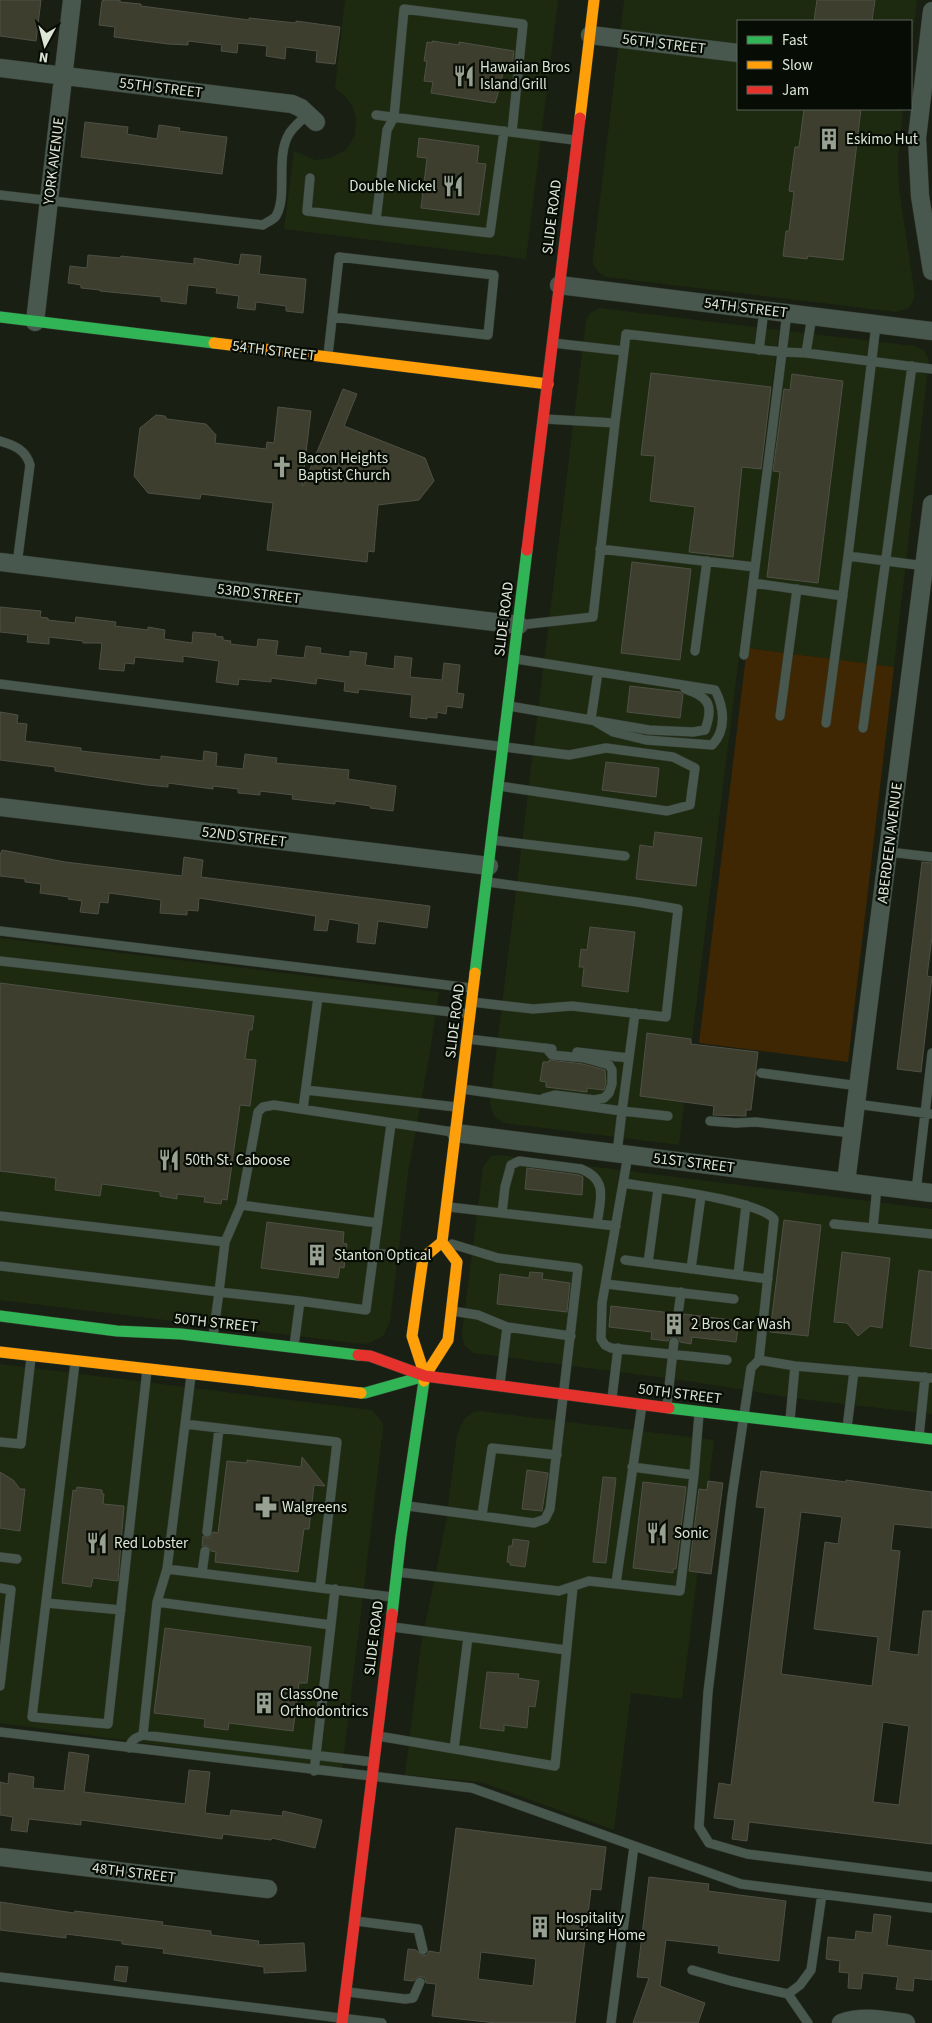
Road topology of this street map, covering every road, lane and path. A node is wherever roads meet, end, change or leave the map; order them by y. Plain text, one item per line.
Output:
1 (72, 0) edge
2 (594, 0) edge
3 (932, 10) edge
4 (590, 35) junction
5 (737, 53) edge
6 (0, 68) edge
7 (64, 76) junction
8 (376, 115) dead end
9 (394, 117) junction
10 (312, 118) joint
11 (508, 131) junction
12 (577, 140) junction
13 (310, 178) dead end
14 (0, 194) edge
15 (49, 200) junction
16 (376, 220) junction
17 (932, 271) edge
18 (559, 285) junction
19 (764, 310) junction
20 (787, 313) junction
21 (812, 316) junction
22 (332, 317) junction
23 (0, 318) edge
24 (35, 322) junction
25 (876, 325) junction
26 (932, 331) edge
27 (553, 343) junction
28 (759, 350) junction
29 (624, 351) junction
30 (782, 352) junction
31 (806, 353) junction
32 (328, 358) junction
33 (872, 361) junction
34 (912, 366) junction
35 (932, 369) edge
36 (548, 384) junction
37 (544, 419) junction
38 (615, 424) junction
39 (0, 441) edge
40 (932, 504) edge
41 (600, 549) junction
42 (848, 556) junction
43 (707, 561) junction
44 (885, 561) junction
45 (9, 563) edge
46 (925, 566) junction
47 (755, 567) junction
48 (753, 583) junction
49 (797, 589) junction
50 (843, 596) junction
51 (519, 625) junction
52 (695, 651) dead end
53 (744, 655) dead end
54 (514, 659) junction
55 (598, 672) junction
56 (615, 675) junction
57 (0, 684) edge
58 (508, 706) junction
59 (780, 716) dead end
60 (591, 719) junction
61 (826, 723) dead end
62 (862, 728) dead end
63 (503, 746) junction
64 (498, 786) junction
65 (0, 807) edge
66 (492, 840) junction
67 (889, 852) junction
68 (625, 856) dead end
69 (932, 857) edge
70 (488, 874) junction
71 (0, 931) edge
72 (0, 962) edge
73 (474, 988) junction
74 (318, 997) junction
75 (471, 1008) junction
76 (635, 1013) junction
77 (468, 1039) junction
78 (546, 1048) junction
79 (932, 1053) edge
80 (629, 1058) junction
81 (761, 1073) dead end
82 (859, 1086) junction
83 (462, 1089) junction
84 (306, 1090) junction
85 (539, 1099) junction
86 (856, 1104) junction
87 (459, 1108) junction
88 (303, 1109) junction
89 (622, 1111) junction
90 (928, 1113) edge
91 (668, 1116) dead end
92 (710, 1121) dead end
93 (391, 1124) junction
94 (456, 1132) junction
95 (852, 1133) junction
96 (623, 1154) junction
97 (846, 1182) junction
98 (623, 1183) junction
99 (877, 1186) junction
100 (658, 1189) junction
101 (924, 1192) edge
102 (701, 1196) junction
103 (241, 1205) junction
104 (446, 1206) junction
105 (746, 1206) junction
106 (502, 1213) junction
107 (0, 1216) edge
108 (378, 1223) junction
109 (597, 1224) junction
110 (834, 1224) dead end
111 (616, 1226) junction
112 (873, 1228) junction
113 (932, 1234) edge
114 (226, 1242) junction
115 (442, 1242) junction
116 (374, 1253) junction
117 (423, 1258) junction
118 (625, 1260) dead end
119 (648, 1263) junction
120 (0, 1266) edge
121 (692, 1269) junction
122 (738, 1275) junction
123 (768, 1279) junction
124 (606, 1284) junction
125 (219, 1292) junction
126 (681, 1292) junction
127 (734, 1299) dead end
128 (300, 1301) junction
129 (452, 1311) junction
130 (678, 1314) dead end
131 (0, 1316) edge
132 (506, 1327) junction
133 (571, 1336) junction
134 (213, 1338) junction
135 (674, 1342) dead end
136 (294, 1347) junction
137 (618, 1348) junction
138 (0, 1352) edge
139 (673, 1354) junction
140 (31, 1356) junction
141 (75, 1360) junction
142 (726, 1360) dead end
143 (759, 1360) junction
144 (795, 1366) junction
145 (147, 1369) junction
146 (854, 1371) junction
147 (191, 1374) junction
148 (425, 1376) junction
149 (929, 1378) edge
150 (499, 1386) junction
151 (564, 1394) junction
152 (611, 1401) junction
153 (642, 1405) junction
154 (666, 1408) junction
155 (699, 1412) junction
156 (743, 1417) junction
157 (789, 1423) junction
158 (185, 1424) junction
159 (219, 1428) junction
160 (846, 1429) junction
161 (919, 1437) junction
162 (932, 1439) edge
163 (0, 1442) edge
164 (557, 1456) junction
165 (632, 1467) junction
166 (694, 1475) junction
167 (406, 1505) junction
168 (482, 1515) junction
169 (207, 1532) dead end
170 (205, 1551) dead end
171 (0, 1557) edge
172 (17, 1560) dead end
173 (167, 1569) junction
174 (397, 1572) junction
175 (202, 1573) junction
176 (616, 1583) junction
177 (573, 1587) junction
178 (0, 1588) edge
179 (320, 1588) junction
180 (335, 1589) junction
181 (394, 1597) junction
182 (157, 1602) junction
183 (46, 1603) junction
184 (121, 1610) junction
185 (331, 1624) junction
186 (390, 1627) junction
187 (468, 1638) junction
188 (566, 1650) junction
189 (0, 1686) edge
190 (0, 1732) edge
191 (142, 1735) junction
192 (159, 1736) junction
193 (377, 1736) junction
194 (242, 1746) junction
195 (129, 1748) junction
196 (454, 1749) junction
197 (157, 1752) junction
198 (316, 1755) junction
199 (240, 1762) junction
200 (373, 1762) junction
201 (314, 1771) junction
202 (372, 1778) junction
203 (634, 1846) junction
204 (0, 1856) edge
205 (932, 1877) edge
206 (268, 1890) dead end
207 (822, 1894) junction
208 (932, 1908) edge
209 (354, 1920) junction
210 (423, 1950) dead end
211 (692, 1970) dead end
212 (0, 1977) edge
213 (420, 1982) dead end
214 (346, 1992) junction
215 (788, 1994) junction
216 (342, 2021) edge
217 (382, 2023) edge
218 (611, 2023) edge
219 (808, 2023) edge
220 (841, 2023) edge
221 (906, 2023) edge

1 - 7 street, YORK AVENUE
2 - 4 main road, SLIDE ROAD
3 - 17 street
4 - 5 street, 56TH STREET
4 - 12 main road, SLIDE ROAD
6 - 7 street, 55TH STREET
7 - 10 street, 55TH STREET
7 - 15 street, YORK AVENUE
8 - 9 lane
9 - 11 lane
9 - 11 lane
9 - 16 lane
10 - 15 lane
11 - 12 lane
11 - 16 lane
12 - 18 main road, SLIDE ROAD
13 - 16 lane
14 - 15 lane
15 - 24 street, YORK AVENUE
18 - 19 street, 54TH STREET
18 - 27 main road, SLIDE ROAD
19 - 20 street, 54TH STREET
19 - 28 lane
20 - 21 street, 54TH STREET
20 - 30 lane
21 - 25 street, 54TH STREET
21 - 31 lane
22 - 22 lane
22 - 32 lane
23 - 24 main road, 54TH STREET
24 - 32 main road, 54TH STREET
25 - 26 street, 54TH STREET
25 - 33 lane
27 - 29 lane
27 - 36 main road, SLIDE ROAD
28 - 29 lane
28 - 30 lane
29 - 38 lane
30 - 31 lane
30 - 47 lane
31 - 33 lane
32 - 36 main road, 54TH STREET
33 - 34 lane
33 - 42 lane
34 - 35 lane
34 - 44 lane
36 - 37 main road, SLIDE ROAD
37 - 38 lane
37 - 51 main road, SLIDE ROAD
38 - 41 lane
39 - 45 lane
40 - 46 street, ABERDEEN AVENUE
41 - 43 lane
41 - 51 lane
42 - 44 lane
42 - 50 lane
43 - 47 lane
43 - 52 lane
44 - 46 lane
44 - 62 lane
45 - 51 street, 53RD STREET
46 - 67 street, ABERDEEN AVENUE
47 - 48 lane
48 - 49 lane
48 - 53 lane
49 - 50 lane
49 - 59 lane
50 - 61 lane
51 - 54 main road, SLIDE ROAD
54 - 55 lane
54 - 58 main road, SLIDE ROAD
55 - 56 lane
55 - 60 lane
56 - 60 lane
56 - 60 lane
57 - 63 lane
58 - 60 lane
58 - 63 main road, SLIDE ROAD
63 - 64 main road, SLIDE ROAD
63 - 64 lane
64 - 66 main road, SLIDE ROAD
65 - 70 street, 52ND STREET
66 - 68 lane
66 - 70 main road, SLIDE ROAD
67 - 69 lane
67 - 82 street, ABERDEEN AVENUE
70 - 73 main road, SLIDE ROAD
70 - 76 lane
71 - 73 lane
72 - 74 lane
73 - 75 main road, SLIDE ROAD
74 - 75 lane
74 - 84 lane
75 - 76 lane
75 - 77 main road, SLIDE ROAD
76 - 80 lane
77 - 78 lane
77 - 83 main road, SLIDE ROAD
78 - 80 lane
78 - 85 lane
79 - 90 lane
80 - 89 lane
81 - 82 lane
82 - 86 street, ABERDEEN AVENUE
83 - 85 lane
83 - 87 main road, SLIDE ROAD
84 - 87 lane
84 - 88 lane
85 - 89 lane
86 - 90 lane
86 - 95 street, ABERDEEN AVENUE
87 - 94 main road, SLIDE ROAD
88 - 93 lane
88 - 103 lane
89 - 91 lane
89 - 96 lane
90 - 101 lane
92 - 95 lane
93 - 94 lane
93 - 108 lane
94 - 96 street, 51ST STREET
94 - 104 main road, SLIDE ROAD
95 - 97 street, ABERDEEN AVENUE
96 - 97 street, 51ST STREET
96 - 98 lane
97 - 99 street, 51ST STREET
98 - 100 lane
98 - 111 lane
99 - 101 street, 51ST STREET
99 - 112 lane
100 - 102 lane
100 - 119 lane
102 - 105 lane
102 - 121 lane
103 - 108 lane
103 - 114 lane
104 - 106 lane
104 - 115 main road, SLIDE ROAD
105 - 122 lane
105 - 123 lane
106 - 109 lane
106 - 109 lane
107 - 114 lane
108 - 116 lane
109 - 111 lane
110 - 112 lane
111 - 124 lane
112 - 113 lane
114 - 125 lane
115 - 117 main road
115 - 129 main road, SLIDE ROAD
115 - 133 lane
116 - 117 lane
116 - 128 lane
117 - 148 main road, SLIDE ROAD
118 - 119 lane
119 - 121 lane
120 - 125 lane
121 - 122 lane
122 - 123 lane
123 - 143 lane
124 - 126 lane
124 - 137 lane
125 - 128 lane
125 - 134 lane
126 - 127 lane
126 - 130 lane
128 - 136 lane
129 - 132 lane
129 - 148 main road, SLIDE ROAD
131 - 134 main road, 50TH STREET
132 - 133 lane
132 - 150 lane
133 - 151 lane
134 - 136 main road, 50TH STREET
135 - 139 lane
136 - 148 main road, 50TH STREET
137 - 139 lane
137 - 152 lane
138 - 140 main road, 50TH STREET
139 - 142 lane
139 - 154 lane
140 - 141 main road, 50TH STREET
140 - 163 lane
141 - 145 main road, 50TH STREET
141 - 183 lane
143 - 144 lane
143 - 156 lane
144 - 146 lane
144 - 157 lane
145 - 147 main road, 50TH STREET
145 - 184 lane
146 - 149 lane
146 - 160 lane
147 - 148 main road, 50TH STREET
147 - 158 lane
148 - 150 main road, 50TH STREET
148 - 167 main road, SLIDE ROAD
149 - 161 lane
150 - 151 main road, 50TH STREET
151 - 152 main road, 50TH STREET
151 - 164 lane
152 - 153 main road, 50TH STREET
153 - 154 main road, 50TH STREET
153 - 165 lane
154 - 155 main road, 50TH STREET
155 - 156 main road, 50TH STREET
155 - 166 lane
156 - 157 main road, 50TH STREET
156 - 205 lane
157 - 160 main road, 50TH STREET
158 - 159 lane
158 - 173 lane
159 - 169 lane
159 - 179 lane
160 - 161 main road, 50TH STREET
161 - 162 main road, 50TH STREET
164 - 168 lane
164 - 168 lane
165 - 166 lane
165 - 176 lane
166 - 176 lane
167 - 168 lane
167 - 174 main road, SLIDE ROAD
170 - 175 lane
171 - 172 lane
173 - 175 lane
173 - 182 lane
174 - 177 lane
174 - 181 main road, SLIDE ROAD
175 - 179 lane
176 - 177 lane
177 - 188 lane
178 - 189 lane
179 - 180 lane
180 - 181 lane
180 - 185 lane
181 - 186 main road, SLIDE ROAD
182 - 185 lane
182 - 191 lane
183 - 184 lane
183 - 184 lane
185 - 198 lane
186 - 187 lane
186 - 193 main road, SLIDE ROAD
187 - 188 lane
187 - 196 lane
188 - 196 lane
190 - 195 lane
191 - 192 lane
191 - 195 lane
192 - 194 lane
192 - 197 lane
193 - 196 lane
193 - 200 main road, SLIDE ROAD
194 - 198 lane
194 - 199 lane
195 - 197 lane
197 - 199 lane
198 - 200 lane
198 - 201 lane
199 - 201 lane
200 - 202 main road, SLIDE ROAD
201 - 202 lane
202 - 203 lane
202 - 209 main road, SLIDE ROAD
203 - 207 lane
203 - 218 lane
204 - 206 street, 48TH STREET
207 - 208 lane
207 - 215 lane
209 - 210 lane
209 - 214 main road, SLIDE ROAD
211 - 215 lane
212 - 216 lane
213 - 214 lane
214 - 216 main road, SLIDE ROAD
215 - 219 lane
216 - 217 lane
220 - 221 street

